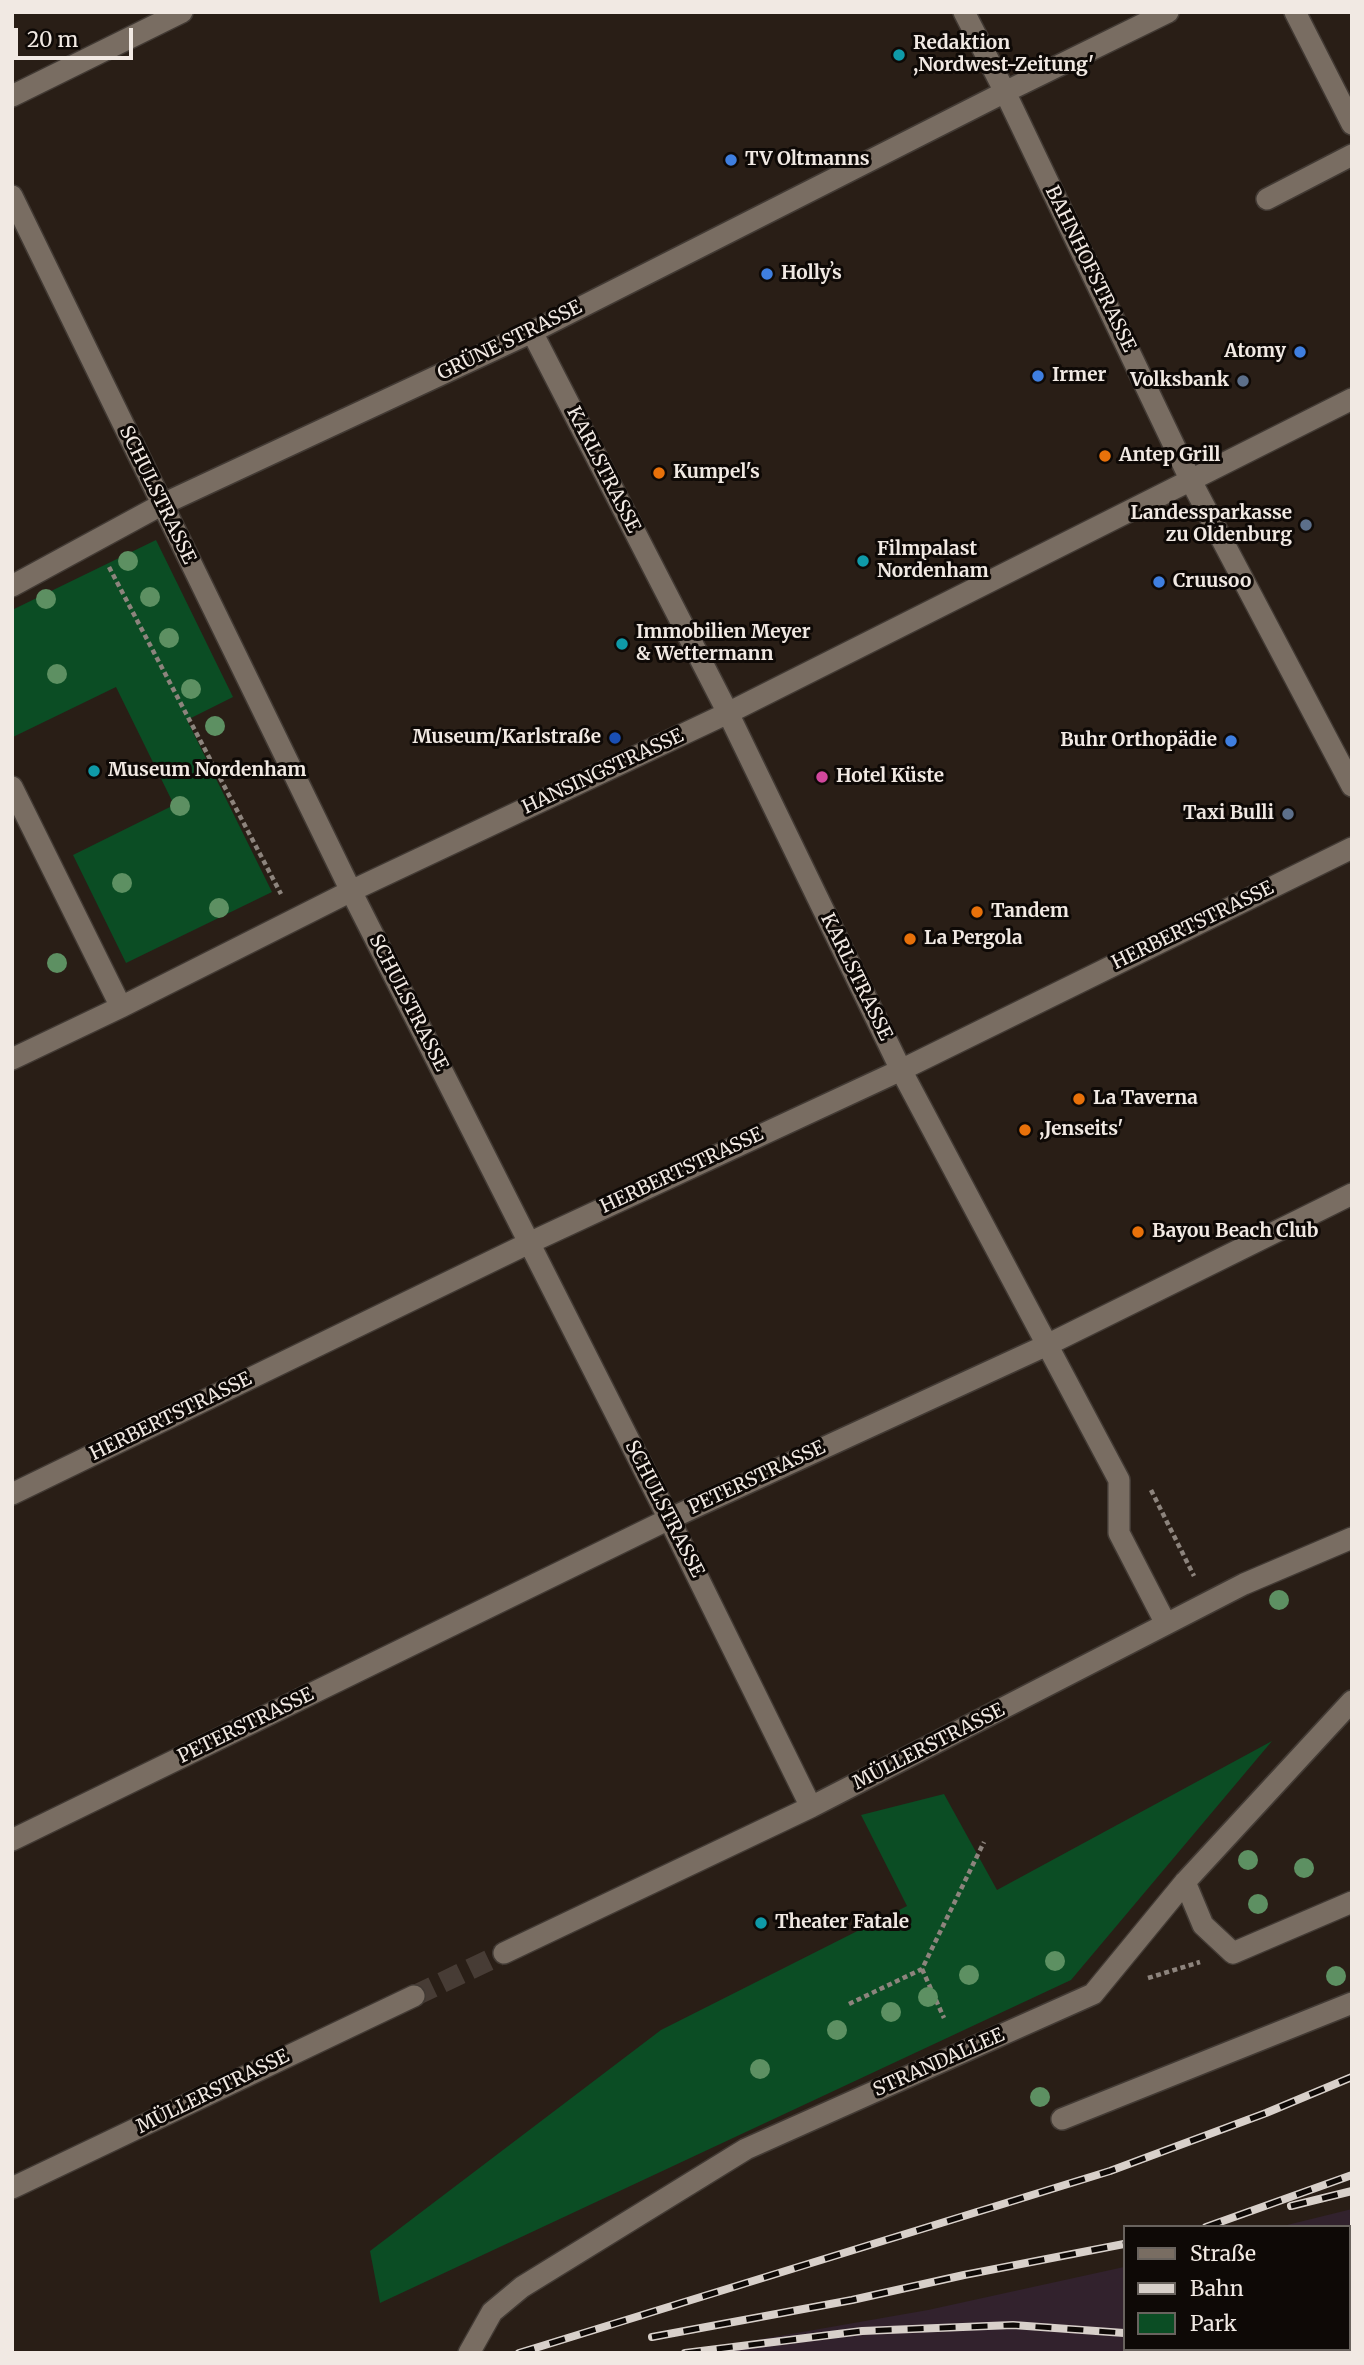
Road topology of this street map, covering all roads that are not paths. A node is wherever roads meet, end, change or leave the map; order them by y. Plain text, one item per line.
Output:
1 (182, 12) edge
2 (964, 12) edge
3 (1168, 12) edge
4 (1295, 12) edge
5 (1005, 92) junction
6 (12, 96) edge
7 (1352, 124) edge
8 (1352, 155) edge
9 (12, 196) edge
10 (1268, 199) dead end
11 (532, 332) junction
12 (1352, 400) edge
13 (1191, 481) junction
14 (161, 505) junction
15 (12, 586) edge
16 (728, 713) junction
17 (1352, 786) edge
18 (12, 787) edge
19 (1352, 848) edge
20 (351, 891) junction
21 (121, 1007) junction
22 (12, 1059) edge
23 (901, 1070) junction
24 (1352, 1194) edge
25 (529, 1243) junction
26 (1047, 1345) junction
27 (12, 1494) edge
28 (669, 1519) junction
29 (1352, 1538) edge
30 (1166, 1624) junction
31 (1352, 1701) edge
32 (811, 1807) junction
33 (12, 1840) edge
34 (1185, 1882) junction
35 (1352, 1902) edge
36 (504, 1953) tunnel mouth
37 (414, 1996) tunnel mouth
38 (1352, 2003) edge
39 (1062, 2119) dead end
40 (12, 2188) edge
41 (469, 2353) edge

1 - 6 street
2 - 5 street, BAHNHOFSTRASSE
3 - 5 street, GRÜNE STRASSE
4 - 7 street
5 - 11 street, GRÜNE STRASSE
5 - 13 street, BAHNHOFSTRASSE
8 - 10 street
9 - 14 street, SCHULSTRASSE
11 - 14 street, GRÜNE STRASSE
11 - 16 street, KARLSTRASSE
12 - 13 street, HANSINGSTRASSE
13 - 16 street, HANSINGSTRASSE
13 - 17 street, BAHNHOFSTRASSE
14 - 15 street, GRÜNE STRASSE
14 - 20 street, SCHULSTRASSE
16 - 20 street, HANSINGSTRASSE
16 - 23 street, KARLSTRASSE
18 - 21 street
19 - 23 street, HERBERTSTRASSE
20 - 21 street, HANSINGSTRASSE
20 - 25 street, SCHULSTRASSE
21 - 22 street, HANSINGSTRASSE
23 - 25 street, HERBERTSTRASSE
23 - 26 street, KARLSTRASSE
24 - 26 street, PETERSTRASSE
25 - 27 street, HERBERTSTRASSE
25 - 28 street, SCHULSTRASSE
26 - 28 street, PETERSTRASSE
26 - 30 street, KARLSTRASSE
28 - 32 street, SCHULSTRASSE
28 - 33 street, PETERSTRASSE
29 - 30 street, MÜLLERSTRASSE
30 - 32 street, MÜLLERSTRASSE
31 - 34 street, STRANDALLEE
32 - 36 street, MÜLLERSTRASSE
34 - 35 street
34 - 41 street, STRANDALLEE
37 - 40 street, MÜLLERSTRASSE
38 - 39 street

